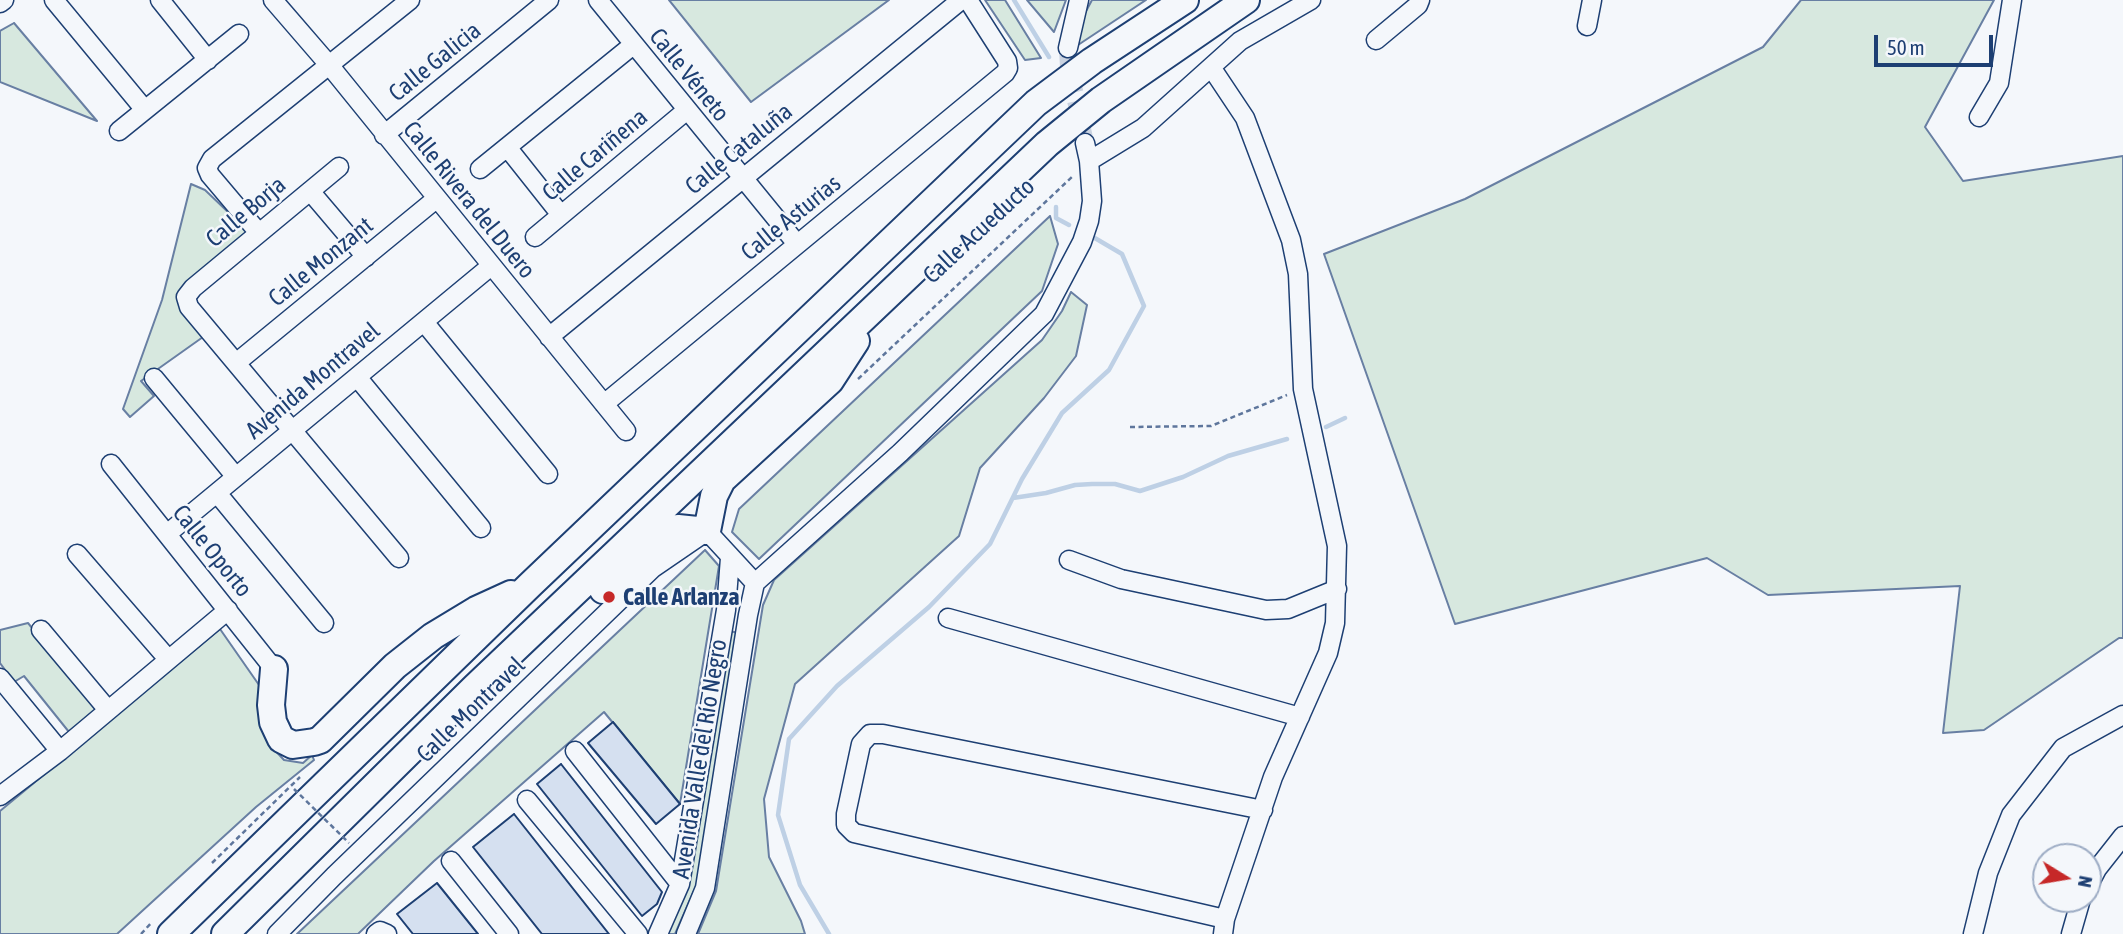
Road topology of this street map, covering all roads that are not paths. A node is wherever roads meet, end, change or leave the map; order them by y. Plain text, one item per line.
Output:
1 (4, 0) edge
2 (54, 0) edge
3 (160, 0) edge
4 (410, 0) edge
5 (549, 0) edge
6 (598, 0) edge
7 (961, 0) edge
8 (968, 0) edge
9 (1079, 0) edge
10 (1185, 0) edge
11 (1246, 0) edge
12 (1311, 0) edge
13 (1420, 0) edge
14 (1592, 0) edge
15 (2012, 0) edge
16 (276, 1) edge
17 (0, 3) edge
18 (1587, 26) dead end
19 (239, 34) dead end
20 (1376, 40) dead end
21 (633, 45) junction
22 (1068, 48) tunnel mouth
23 (208, 60) junction
24 (330, 66) junction
25 (1211, 67) junction
26 (145, 110) junction
27 (687, 110) junction
28 (1979, 117) dead end
29 (118, 131) dead end
30 (384, 135) junction
31 (507, 147) junction
32 (339, 167) dead end
33 (480, 169) dead end
34 (743, 178) junction
35 (310, 191) junction
36 (436, 199) junction
37 (561, 215) junction
38 (259, 233) junction
39 (535, 237) dead end
40 (797, 244) junction
41 (366, 257) junction
42 (491, 266) junction
43 (884, 299) junction
44 (424, 322) junction
45 (549, 337) junction
46 (236, 363) junction
47 (357, 377) junction
48 (154, 378) dead end
49 (604, 404) junction
50 (292, 431) junction
51 (626, 431) dead end
52 (111, 464) dead end
53 (548, 474) dead end
54 (236, 477) junction
55 (217, 493) junction
56 (481, 527) dead end
57 (707, 531) junction
58 (167, 534) junction
59 (77, 554) dead end
60 (399, 558) dead end
61 (730, 558) junction
62 (1069, 560) dead end
63 (755, 583) junction
64 (531, 584) junction
65 (1337, 589) junction
66 (228, 610) junction
67 (726, 610) junction
68 (748, 615) junction
69 (948, 618) dead end
70 (324, 623) dead end
71 (41, 630) dead end
72 (168, 659) junction
73 (274, 669) joint
74 (0, 678) edge
75 (475, 687) junction
76 (108, 710) junction
77 (2123, 715) edge
78 (1300, 717) junction
79 (60, 751) junction
80 (575, 751) dead end
81 (0, 796) edge
82 (527, 800) dead end
83 (1263, 810) junction
84 (2123, 836) edge
85 (451, 861) dead end
86 (2102, 863) edge
87 (680, 884) junction
88 (2077, 913) edge
89 (1224, 926) edge
90 (171, 934) edge
91 (225, 934) edge
92 (277, 934) edge
93 (376, 934) edge
94 (387, 934) edge
95 (509, 934) edge
96 (638, 934) edge
97 (658, 934) edge
98 (686, 934) edge
99 (1973, 934) edge
100 (2071, 934) edge

1 - 17 street
2 - 26 street
3 - 23 street
4 - 24 street
5 - 30 street, Calle Galicia
6 - 21 street, Calle Véneto
7 - 34 street, Calle Cataluña
8 - 40 street, Calle Asturias
9 - 22 street
10 - 64 highway
11 - 43 highway
12 - 25 street
13 - 20 street
14 - 18 street
15 - 28 street
16 - 24 street, Calle Rivera del Duero
19 - 23 street
21 - 27 street, Calle Véneto
21 - 31 street
23 - 26 street
24 - 30 street, Calle Rivera del Duero
24 - 38 street
25 - 63 street
25 - 65 street
26 - 29 street
27 - 34 street, Calle Véneto
27 - 37 street, Calle Cariñena
30 - 36 street, Calle Rivera del Duero
31 - 33 street
31 - 37 street
32 - 35 street, Calle Borja
34 - 40 street, Calle Véneto
34 - 45 street, Calle Cataluña
35 - 38 street, Calle Borja
35 - 41 street
36 - 41 street, Calle Monzant
36 - 42 street, Calle Rivera del Duero
37 - 39 street, Calle Cariñena
38 - 46 street, Calle Borja
40 - 49 street, Calle Asturias
41 - 46 street, Calle Monzant
42 - 44 street, Avenida Montravel
42 - 45 street, Calle Rivera del Duero
43 - 57 highway
43 - 75 highway
44 - 47 street, Avenida Montravel
44 - 53 street
45 - 49 street, Calle Rivera del Duero
46 - 50 street
47 - 50 street, Avenida Montravel
47 - 56 street
48 - 54 street
49 - 51 street, Calle Rivera del Duero
50 - 54 street, Avenida Montravel
50 - 60 street
52 - 58 street, Calle Oporto
54 - 55 street, Avenida Montravel
55 - 58 street, Avenida Montravel
55 - 70 street
57 - 61 street
57 - 75 highway
57 - 92 street, Calle Montravel
58 - 66 street, Calle Oporto
59 - 72 street
61 - 63 street
61 - 67 street, Avenida Valle del Río Negro
62 - 65 street
63 - 68 street, Avenida Valle del Río Negro
64 - 73 highway
64 - 90 highway
65 - 78 street
66 - 72 street
66 - 73 street, Calle Oporto
67 - 68 street
67 - 87 street, Avenida Valle del Río Negro
68 - 98 street, Avenida Valle del Río Negro
69 - 78 street
71 - 76 street
72 - 76 street
74 - 79 street
75 - 91 highway
76 - 79 street
77 - 99 street
78 - 83 street
79 - 81 street
80 - 87 street
82 - 96 street
83 - 89 street
83 - 89 street
84 - 86 street
85 - 95 street
87 - 97 street, Avenida Valle del Río Negro
88 - 100 street
93 - 94 street

